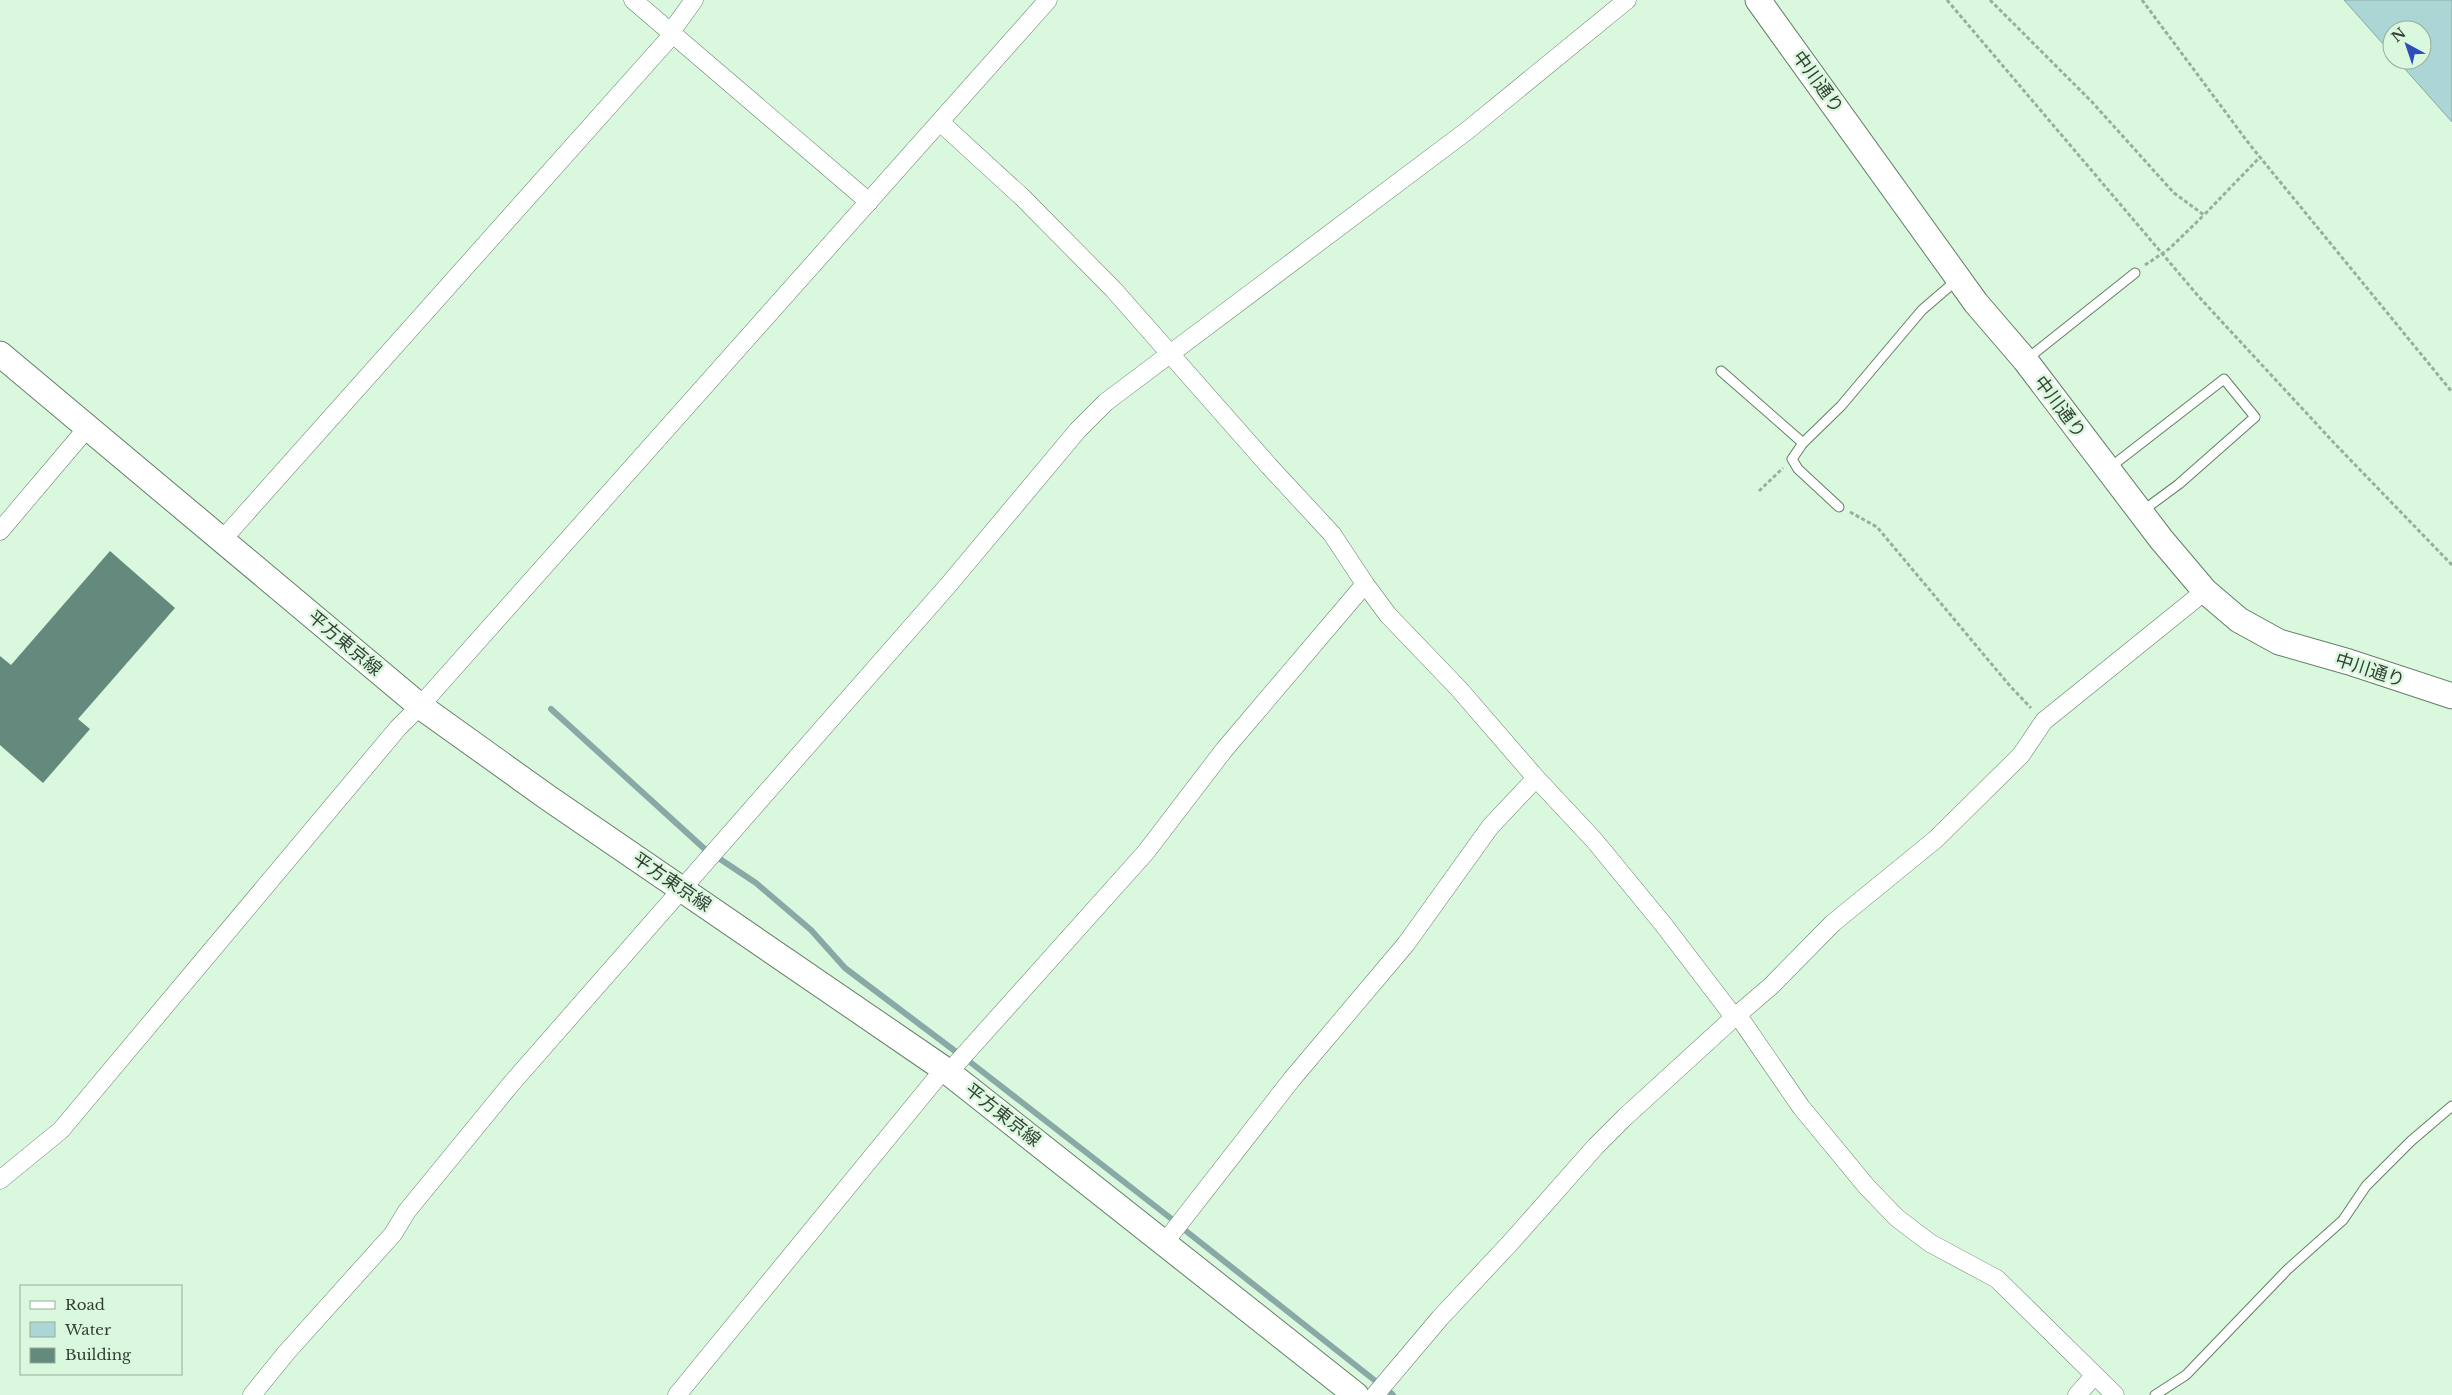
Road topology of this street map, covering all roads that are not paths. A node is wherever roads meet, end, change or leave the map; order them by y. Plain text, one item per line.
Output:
1 (634, 0) edge
2 (694, 0) edge
3 (1048, 0) edge
4 (1627, 0) edge
5 (1758, 0) edge
6 (672, 33) junction
7 (940, 122) junction
8 (869, 202) junction
9 (2135, 274) dead end
10 (1958, 279) junction
11 (1171, 353) junction
12 (0, 354) edge
13 (2025, 360) junction
14 (1721, 371) dead end
15 (88, 427) junction
16 (1803, 443) junction
17 (2108, 469) junction
18 (1839, 507) road end
19 (2141, 512) junction
20 (0, 531) edge
21 (222, 540) junction
22 (1365, 584) junction
23 (2205, 591) junction
24 (2452, 696) edge
25 (420, 706) junction
26 (1536, 778) junction
27 (684, 889) junction
28 (1736, 1016) junction
29 (947, 1070) junction
30 (2452, 1106) edge
31 (0, 1180) edge
32 (1165, 1242) junction
33 (2094, 1376) junction
34 (252, 1395) edge
35 (677, 1395) edge
36 (1356, 1395) edge
37 (1375, 1395) edge
38 (2077, 1395) edge
39 (2115, 1395) edge
40 (2155, 1395) edge

1 - 6 street
2 - 6 street
3 - 7 street
4 - 11 street
5 - 10 main road, 中川通り
6 - 8 street
6 - 21 street
7 - 8 street
7 - 11 street
8 - 25 street
9 - 13 lane
10 - 13 main road, 中川通り
10 - 16 lane
11 - 22 street
11 - 27 street
12 - 15 main road, 平方東京線
13 - 17 main road, 中川通り
14 - 16 lane
15 - 20 street
15 - 21 main road, 平方東京線
16 - 18 lane
17 - 19 main road, 中川通り
17 - 19 lane
19 - 23 main road, 中川通り
21 - 25 main road, 平方東京線
22 - 26 street
22 - 29 street
23 - 24 main road, 中川通り
23 - 28 street
25 - 27 main road, 平方東京線
25 - 31 street
26 - 28 street
26 - 32 street
27 - 29 main road, 平方東京線
27 - 34 street
28 - 33 street
28 - 37 street
29 - 32 main road, 平方東京線
29 - 35 street
30 - 40 lane
32 - 36 main road, 平方東京線
33 - 38 street
33 - 39 street

